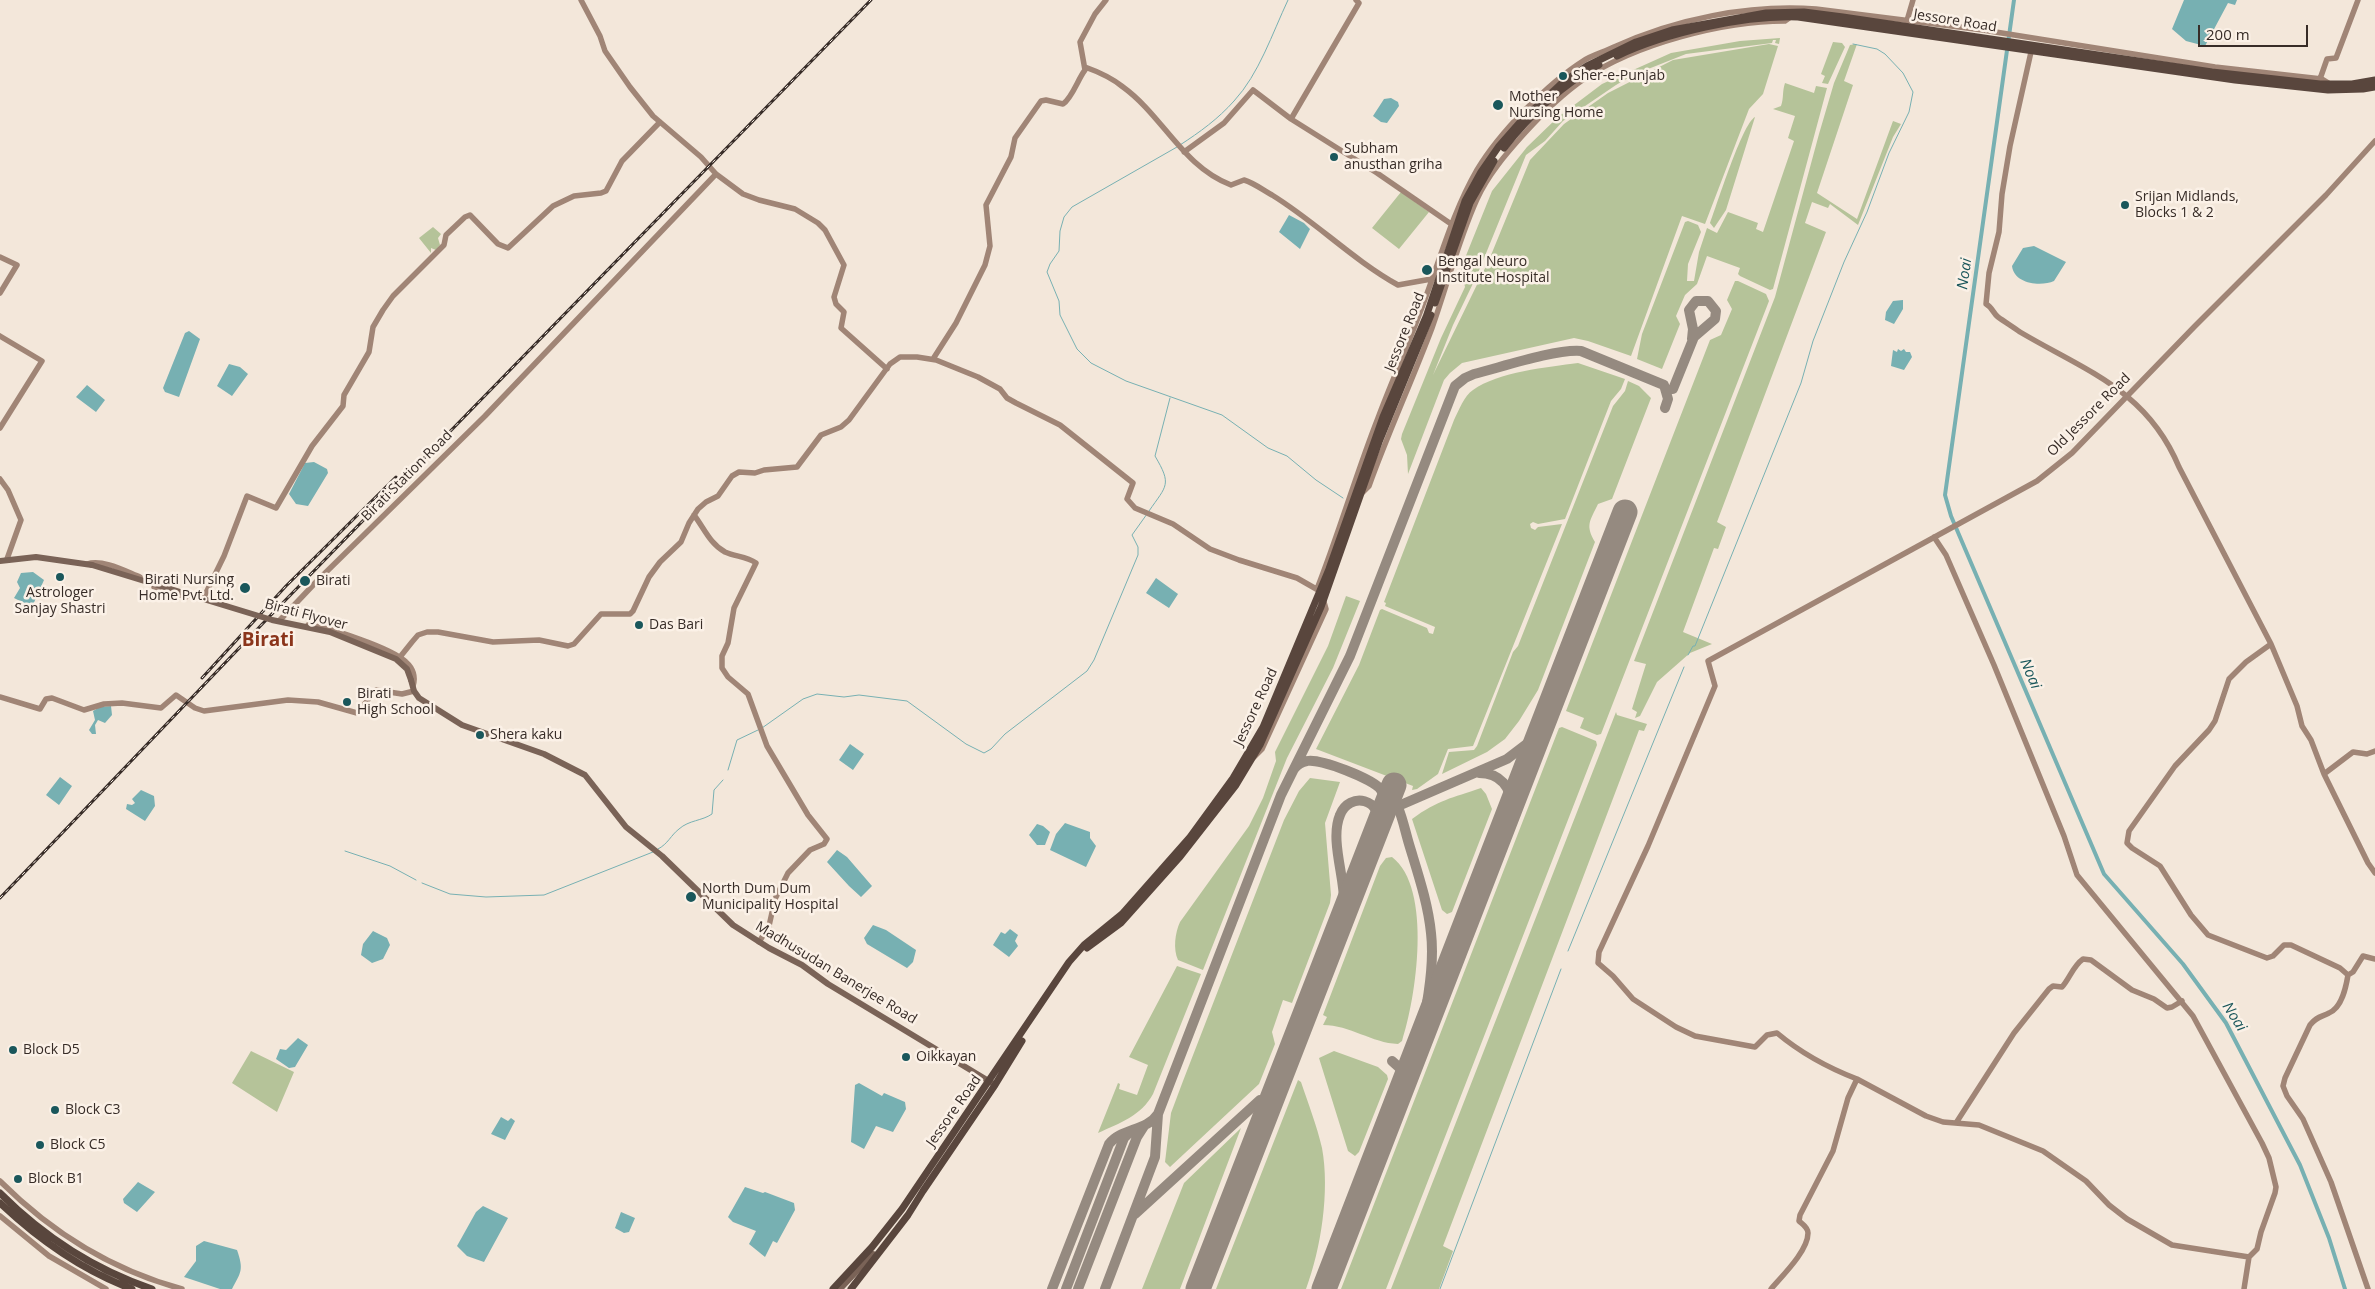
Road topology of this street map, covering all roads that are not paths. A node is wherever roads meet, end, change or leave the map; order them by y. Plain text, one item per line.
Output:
1 (581, 0) edge
2 (1106, 0) edge
3 (1356, 0) edge
4 (1789, 0) edge
5 (1913, 0) edge
6 (2358, 0) edge
7 (1791, 7) junction
8 (1792, 16) junction
9 (1905, 26) junction
10 (2032, 47) junction
11 (2183, 65) junction
12 (1086, 67) junction
13 (2320, 79) junction
14 (2375, 80) edge
15 (2330, 84) junction
16 (2375, 87) edge
17 (1291, 119) junction
18 (660, 122) junction
19 (2375, 141) edge
20 (1183, 152) junction
21 (716, 174) junction
22 (1454, 226) junction
23 (0, 257) edge
24 (1439, 278) junction
25 (0, 293) edge
26 (0, 336) edge
27 (933, 360) junction
28 (887, 369) junction
29 (2128, 395) junction
30 (0, 428) edge
31 (0, 479) edge
32 (1362, 492) junction
33 (694, 515) junction
34 (1934, 537) junction
35 (7, 559) junction
36 (0, 561) edge
37 (89, 565) junction
38 (1321, 592) junction
39 (204, 597) junction
40 (242, 608) junction
41 (280, 620) junction
42 (2271, 644) junction
43 (400, 658) junction
44 (413, 686) junction
45 (0, 697) edge
46 (2375, 751) edge
47 (2324, 774) junction
48 (2375, 873) edge
49 (759, 942) junction
50 (2375, 959) edge
51 (2348, 975) junction
52 (2182, 1001) junction
53 (1857, 1079) junction
54 (992, 1083) junction
55 (1956, 1123) junction
56 (0, 1181) edge
57 (0, 1193) edge
58 (0, 1203) edge
59 (0, 1216) edge
60 (875, 1255) junction
61 (2249, 1257) junction
62 (106, 1289) edge
63 (132, 1289) edge
64 (152, 1289) edge
65 (182, 1289) edge
66 (833, 1289) edge
67 (840, 1289) edge
68 (851, 1289) edge
69 (1771, 1289) edge
70 (2244, 1289) edge
71 (2368, 1289) edge

1 - 18 street
2 - 12 street
3 - 17 street
4 - 7 street
5 - 9 street
6 - 13 street
7 - 9 street
7 - 22 street
8 - 9 highway
8 - 24 highway
8 - 32 street
9 - 10 highway, Jessore Road
9 - 10 street
9 - 22 highway, Jessore Road
10 - 11 highway, Jessore Road
10 - 16 highway
10 - 29 street
11 - 13 street
11 - 15 highway, Jessore Road
12 - 20 street
12 - 27 street
13 - 15 street
14 - 15 highway, Jessore Road
17 - 20 street
17 - 22 street
18 - 21 street
18 - 39 street
19 - 29 street, Old Jessore Road
20 - 24 street
21 - 28 street
21 - 41 street, Birati Station Road
22 - 24 highway, Jessore Road
23 - 25 street
24 - 32 highway
24 - 38 highway, Jessore Road
26 - 30 street
27 - 28 street
27 - 38 street
28 - 33 street
29 - 34 street, Old Jessore Road
29 - 42 street
31 - 35 street
32 - 38 highway
33 - 43 street
33 - 49 street
34 - 52 street
34 - 53 street, Old Jessore Road
35 - 36 main road, Birati Flyover
35 - 37 main road, Birati Flyover
37 - 39 street
37 - 40 street
37 - 44 main road, Birati Flyover, bridge
38 - 54 highway, Jessore Road
38 - 54 highway
39 - 40 street
40 - 41 street
41 - 43 street
42 - 47 street
42 - 51 street
43 - 44 street
44 - 45 street
44 - 49 main road, Madhusudan Banerjee Road
46 - 47 street
47 - 48 street
49 - 54 main road, Madhusudan Banerjee Road
50 - 51 street
51 - 71 street
52 - 55 street
52 - 61 street
53 - 55 street
53 - 69 street
54 - 60 highway
54 - 66 highway, Jessore Road
55 - 61 street
56 - 65 street
57 - 64 highway
58 - 63 highway
59 - 62 street
60 - 67 main road
60 - 68 highway
61 - 70 street

